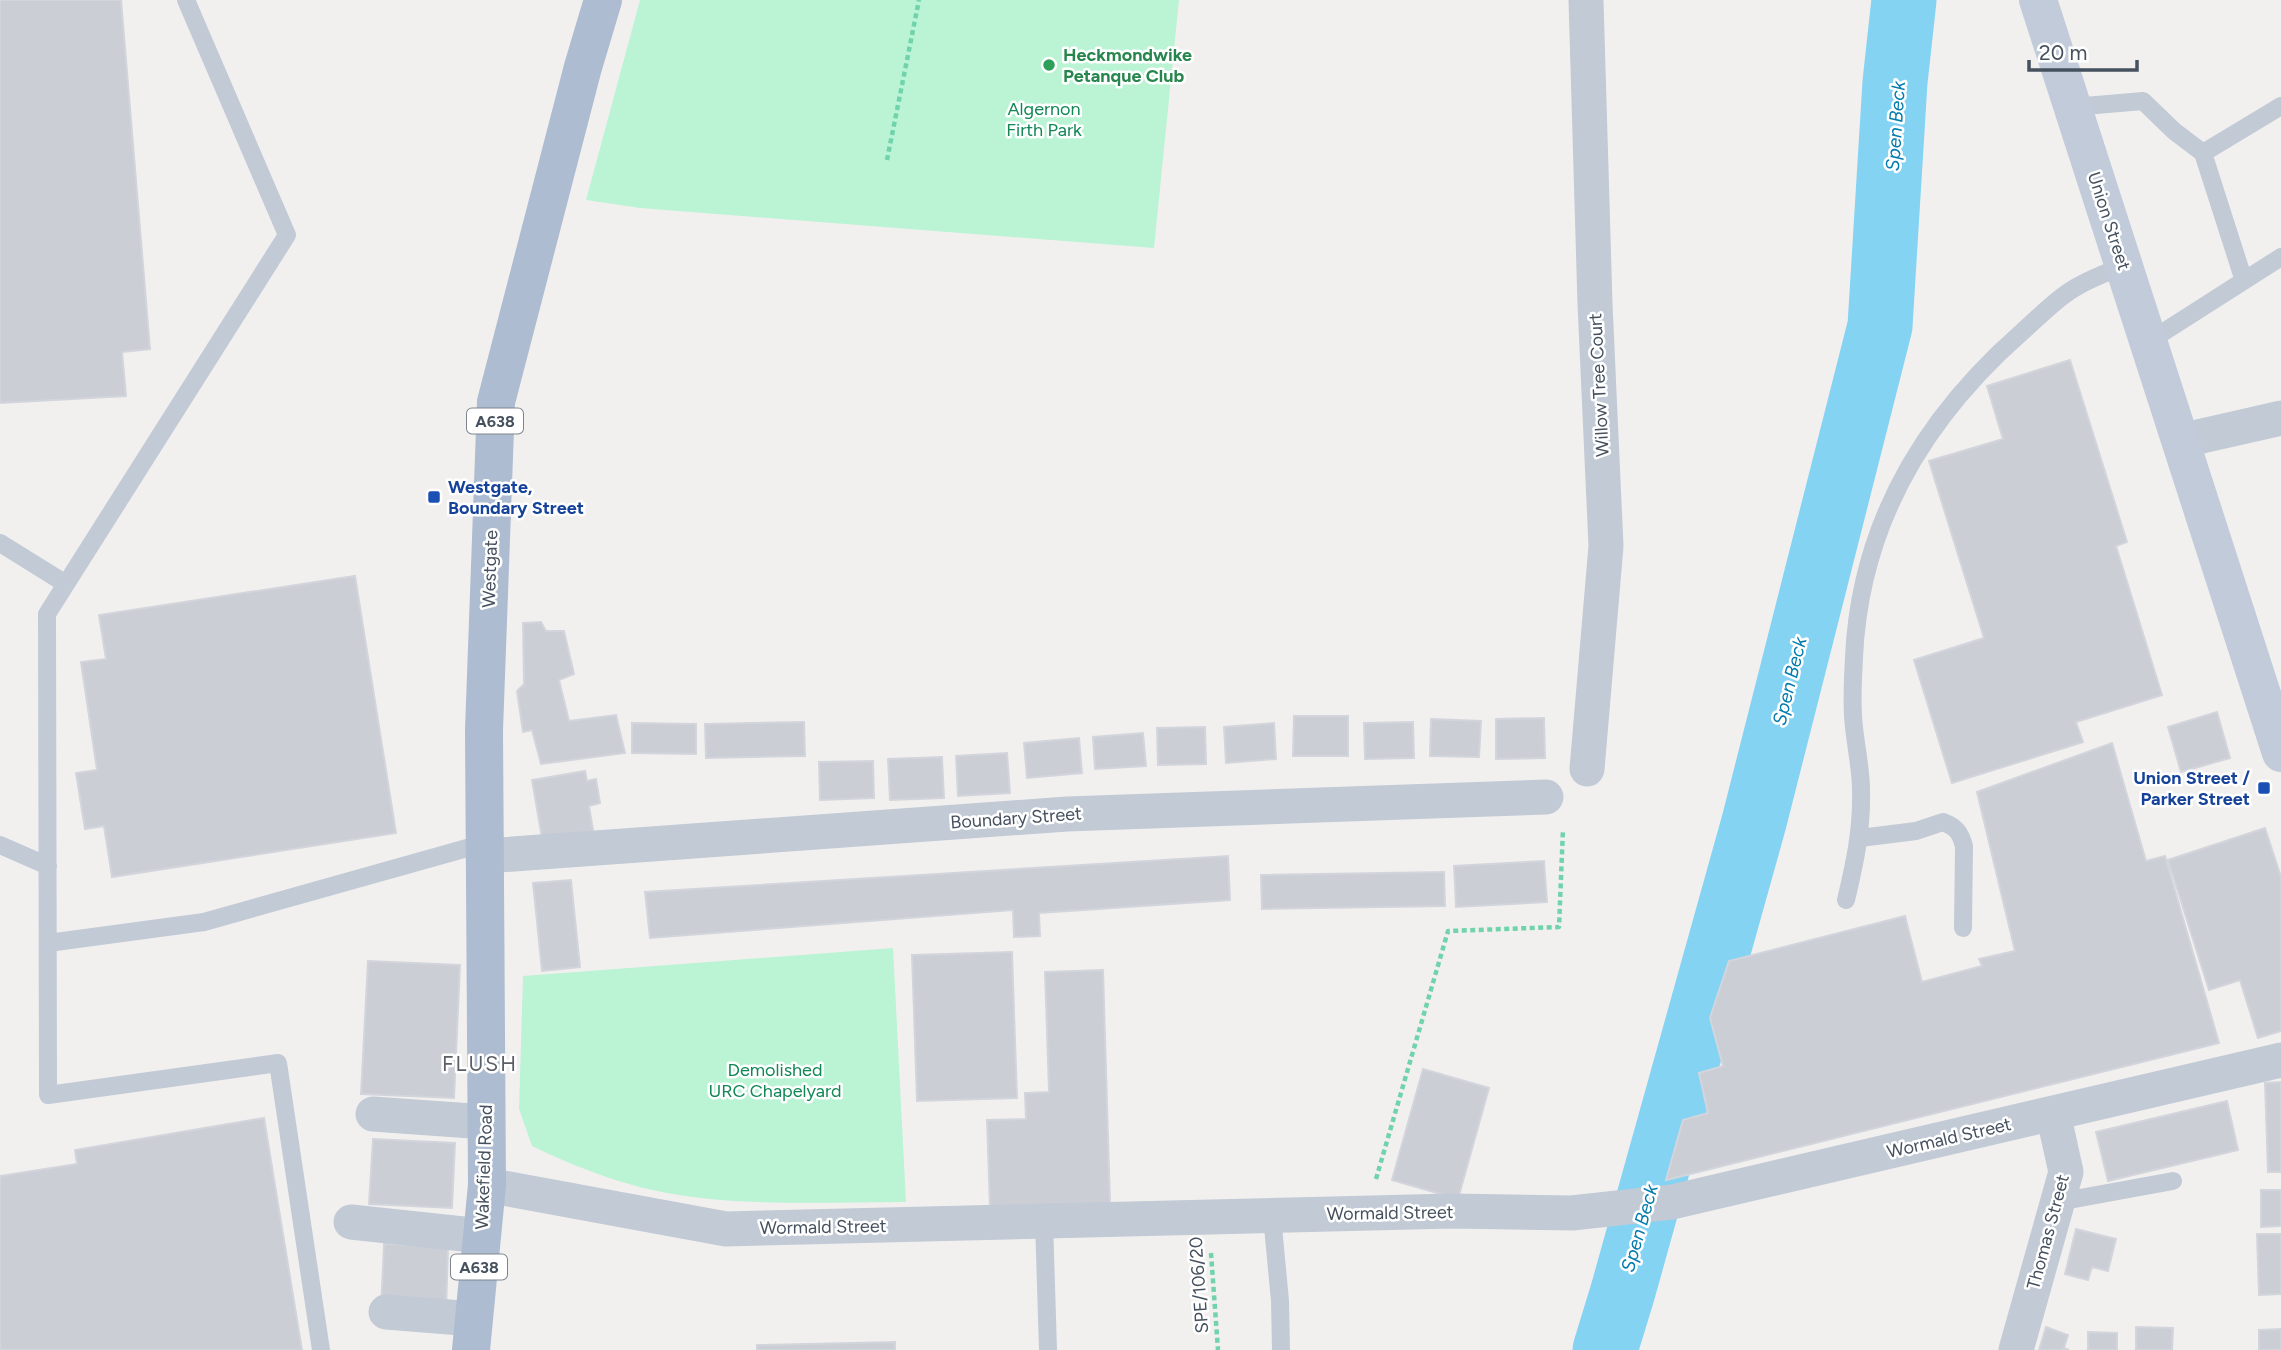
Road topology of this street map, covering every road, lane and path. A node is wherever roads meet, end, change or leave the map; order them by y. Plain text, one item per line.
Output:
1 (186, 0) edge
2 (603, 0) edge
3 (919, 0) edge
4 (1586, 0) edge
5 (2038, 0) edge
6 (2281, 106) edge
7 (2073, 107) junction
8 (2203, 153) junction
9 (887, 160) dead end
10 (2281, 257) edge
11 (2124, 265) junction
12 (2244, 281) junction
13 (2148, 342) junction
14 (2281, 418) edge
15 (2180, 441) junction
16 (0, 543) edge
17 (66, 584) junction
18 (2281, 753) edge
19 (1587, 769) dead end
20 (1546, 797) dead end
21 (1563, 829) dead end
22 (1860, 838) junction
23 (0, 845) edge
24 (485, 850) junction
25 (48, 866) junction
26 (1846, 900) dead end
27 (1964, 928) dead end
28 (48, 943) junction
29 (485, 984) joint
30 (2281, 1060) edge
31 (2053, 1113) junction
32 (373, 1114) dead end
33 (486, 1122) junction
34 (2173, 1181) dead end
35 (487, 1185) junction
36 (2058, 1202) junction
37 (1366, 1213) junction
38 (1272, 1216) junction
39 (1208, 1217) junction
40 (1044, 1222) junction
41 (351, 1223) dead end
42 (482, 1236) junction
43 (386, 1312) dead end
44 (470, 1342) edge
45 (321, 1350) edge
46 (1048, 1350) edge
47 (1218, 1350) edge
48 (1281, 1350) edge
49 (2015, 1350) edge

1 - 17 lane
2 - 24 main road, Westgate / A638
3 - 9 path
4 - 19 street, Willow Tree Court
5 - 7 street, Union Street
6 - 8 lane
7 - 8 lane
7 - 11 street, Union Street
8 - 12 lane
10 - 12 lane
11 - 13 street, Union Street
11 - 22 lane
12 - 13 lane
13 - 15 street, Union Street
14 - 15 street
15 - 18 street, Union Street
16 - 17 lane
17 - 25 lane
20 - 24 street, Boundary Street
21 - 37 path
22 - 26 lane
22 - 27 lane
23 - 25 lane
24 - 28 lane
24 - 29 main road, Westgate / A638
25 - 28 lane
28 - 45 lane
29 - 33 main road, Wakefield Road / A638
30 - 31 street, Wormald Street
31 - 36 street, Thomas Street
31 - 37 street, Wormald Street
32 - 33 street
33 - 35 main road, Wakefield Road / A638
34 - 36 lane
35 - 40 street, Wormald Street
35 - 42 main road, Wakefield Road / A638
36 - 49 street, Thomas Street
37 - 38 street, Wormald Street
38 - 39 street, Wormald Street
38 - 48 lane
39 - 40 street, Wormald Street
39 - 47 path, SPE/106/20
40 - 46 lane
41 - 42 street
42 - 44 main road, Wakefield Road / A638
43 - 44 street

